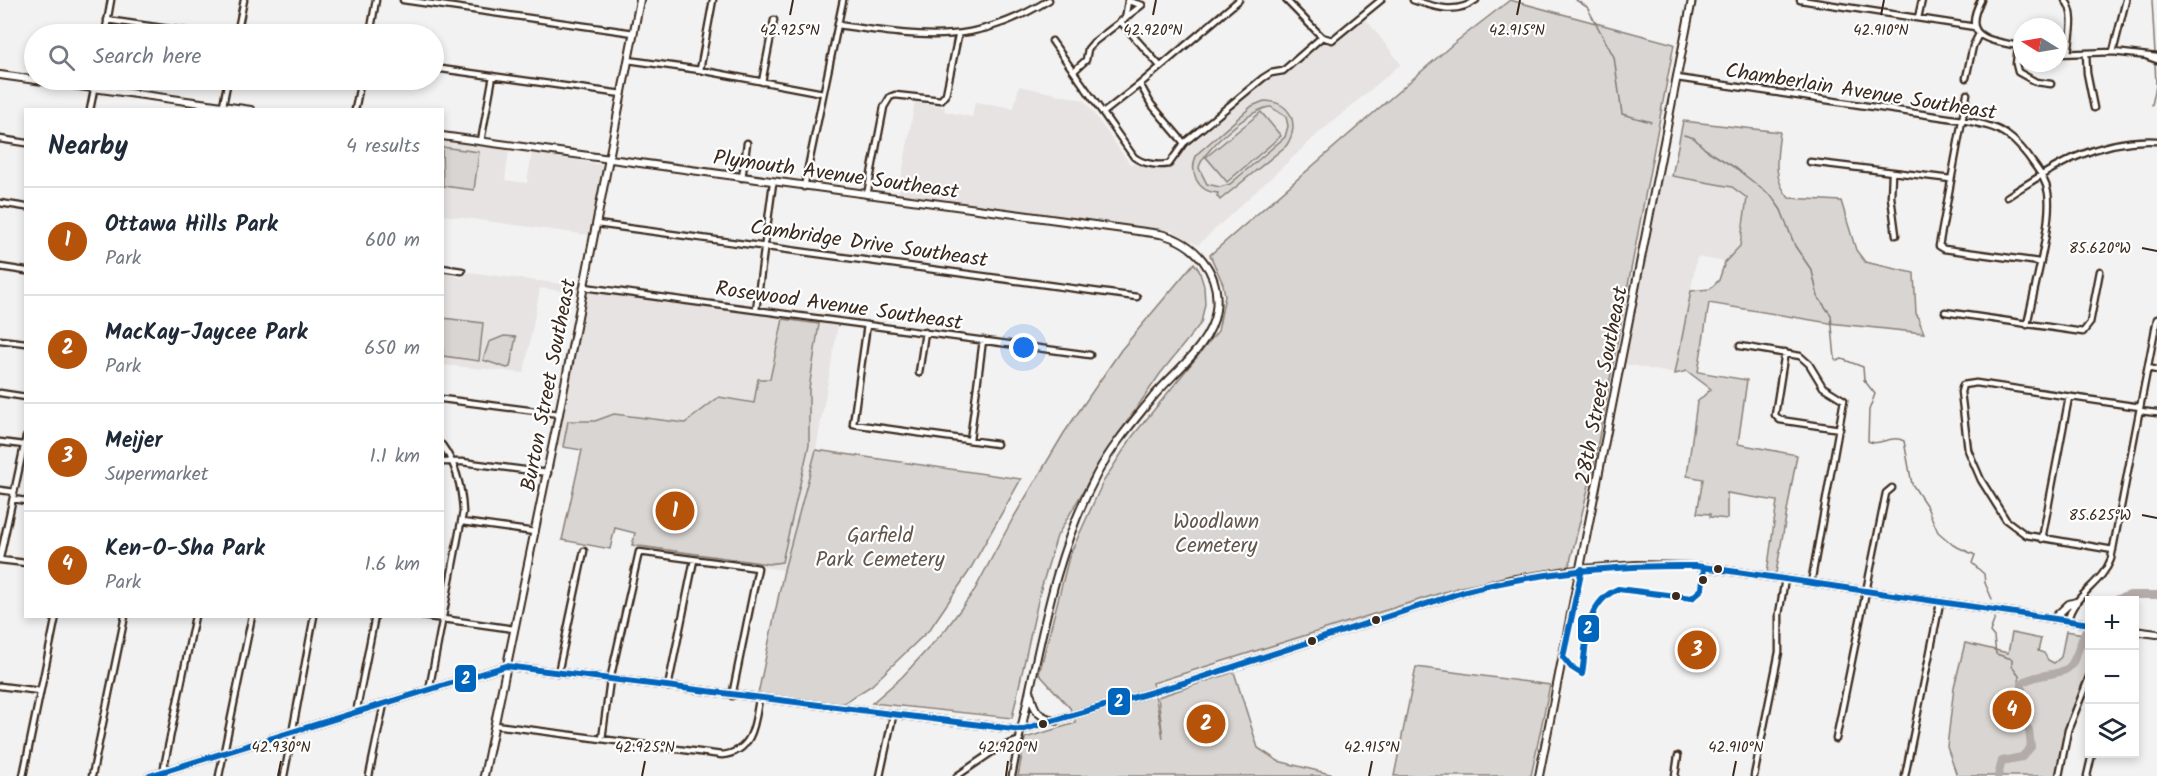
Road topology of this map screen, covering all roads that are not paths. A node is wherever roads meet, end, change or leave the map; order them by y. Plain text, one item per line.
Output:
1 (111, 0) edge
2 (244, 0) edge
3 (376, 0) edge
4 (403, 0) edge
5 (640, 0) edge
6 (713, 0) edge
7 (843, 0) edge
8 (1049, 0) edge
9 (1239, 0) edge
10 (1286, 0) edge
11 (1372, 0) edge
12 (1476, 0) edge
13 (1692, 0) edge
14 (1800, 0) edge
15 (1852, 0) edge
16 (1922, 0) edge
17 (1981, 0) edge
18 (2065, 0) edge
19 (2126, 0) edge
20 (1380, 1) edge
21 (1417, 1) edge
22 (1850, 8) junction
23 (1918, 18) junction
24 (107, 20) junction
25 (774, 20) dead end
26 (106, 24) edge
27 (135, 24) edge
28 (239, 24) edge
29 (371, 24) edge
30 (838, 25) junction
31 (1975, 27) junction
32 (634, 33) junction
33 (1978, 34) junction
34 (958, 36) junction
35 (1322, 37) junction
36 (1052, 41) dead end
37 (2013, 45) edge
38 (2113, 52) junction
39 (2068, 53) joint
40 (2086, 53) junction
41 (2157, 58) edge
42 (628, 60) junction
43 (1160, 66) junction
44 (444, 69) edge
45 (700, 70) junction
46 (1074, 71) junction
47 (2018, 72) edge
48 (0, 75) edge
49 (493, 76) junction
50 (1677, 78) junction
51 (1966, 78) dead end
52 (24, 79) edge
53 (762, 82) junction
54 (1140, 84) junction
55 (2052, 84) dead end
56 (94, 90) edge
57 (101, 90) edge
58 (226, 90) edge
59 (359, 90) edge
60 (823, 93) junction
61 (622, 94) junction
62 (1967, 94) dead end
63 (90, 108) edge
64 (223, 108) edge
65 (355, 108) edge
66 (2094, 108) dead end
67 (1103, 113) junction
68 (1962, 120) junction
69 (444, 136) edge
70 (0, 139) edge
71 (481, 141) junction
72 (2157, 141) edge
73 (24, 143) edge
74 (747, 143) dead end
75 (1184, 143) junction
76 (610, 158) junction
77 (1810, 162) dead end
78 (1892, 173) junction
79 (2041, 174) junction
80 (742, 178) junction
81 (1951, 179) junction
82 (773, 183) junction
83 (804, 187) junction
84 (867, 195) junction
85 (2007, 197) dead end
86 (0, 203) edge
87 (24, 207) edge
88 (597, 224) junction
89 (1896, 235) dead end
90 (764, 246) junction
91 (456, 262) dead end
92 (2039, 262) junction
93 (0, 267) edge
94 (444, 268) edge
95 (455, 270) junction
96 (24, 271) edge
97 (462, 271) dead end
98 (2100, 271) dead end
99 (584, 287) junction
100 (1137, 297) dead end
101 (756, 310) junction
102 (1945, 312) dead end
103 (2157, 320) edge
104 (867, 325) junction
105 (2027, 325) junction
106 (925, 332) junction
107 (0, 340) edge
108 (983, 340) junction
109 (24, 344) edge
110 (1740, 346) dead end
111 (1785, 352) junction
112 (1090, 355) dead end
113 (2148, 368) junction
114 (2157, 370) edge
115 (919, 373) dead end
116 (0, 393) edge
117 (24, 397) edge
118 (2069, 397) junction
119 (444, 399) edge
120 (2140, 409) junction
121 (2157, 413) edge
122 (560, 414) junction
123 (1840, 429) junction
124 (970, 440) junction
125 (0, 442) edge
126 (998, 444) dead end
127 (24, 445) edge
128 (444, 448) edge
129 (24, 449) edge
130 (452, 461) junction
131 (444, 462) edge
132 (548, 473) junction
133 (1892, 488) dead end
134 (0, 490) edge
135 (14, 492) junction
136 (13, 499) junction
137 (24, 501) edge
138 (462, 522) junction
139 (535, 532) junction
140 (2, 537) edge
141 (2042, 539) junction
142 (2113, 550) junction
143 (584, 551) dead end
144 (0, 559) edge
145 (694, 560) junction
146 (24, 563) edge
147 (1582, 569) junction
148 (1785, 579) junction
149 (1811, 583) junction
150 (1867, 591) junction
151 (2076, 602) junction
152 (1940, 603) junction
153 (444, 614) edge
154 (56, 618) edge
155 (125, 618) edge
156 (195, 618) edge
157 (252, 618) edge
158 (314, 618) edge
159 (375, 618) edge
160 (436, 618) edge
161 (443, 619) junction
162 (2053, 619) junction
163 (2067, 620) junction
164 (2085, 623) edge
165 (514, 629) junction
166 (2139, 632) edge
167 (2157, 634) edge
168 (506, 666) junction
169 (558, 673) junction
170 (610, 680) junction
171 (0, 686) edge
172 (668, 687) junction
173 (2085, 688) edge
174 (429, 690) junction
175 (40, 691) junction
176 (1030, 691) junction
177 (732, 696) junction
178 (759, 699) junction
179 (101, 701) dead end
180 (108, 702) junction
181 (384, 704) junction
182 (356, 713) junction
183 (893, 716) junction
184 (1057, 722) junction
185 (495, 725) junction
186 (1021, 730) junction
187 (292, 732) junction
188 (1836, 739) dead end
189 (602, 740) junction
190 (1020, 740) junction
191 (225, 752) junction
192 (1678, 756) dead end
193 (2091, 758) edge
194 (163, 772) junction
195 (23, 776) edge
196 (92, 776) edge
197 (149, 776) edge
198 (219, 776) edge
199 (284, 776) edge
200 (369, 776) edge
201 (484, 776) edge
202 (880, 776) edge
203 (957, 776) edge
204 (1012, 776) edge
205 (1539, 776) edge
206 (1675, 776) edge
207 (1754, 776) edge
208 (1905, 776) edge
209 (2059, 776) edge
210 (2087, 776) edge

1 - 24 street
2 - 28 street
3 - 29 street
4 - 32 street
5 - 32 main road, Burton Street Southeast
6 - 45 street
7 - 30 street
8 - 34 street
9 - 43 street
10 - 35 street
11 - 20 street
12 - 21 street
13 - 50 main road, 28th Street Southeast
14 - 22 street
15 - 22 street
16 - 23 street
17 - 31 street
18 - 39 street
19 - 38 street
20 - 35 street
22 - 23 street
23 - 31 street
24 - 26 street
24 - 27 street
25 - 53 street
30 - 34 street
30 - 60 street
31 - 33 street
32 - 42 main road, Burton Street Southeast
33 - 37 street
33 - 51 street
34 - 84 street
35 - 75 street
36 - 46 street
38 - 40 street
38 - 41 street
39 - 40 street
40 - 66 street
42 - 45 street
42 - 61 main road, Burton Street Southeast
43 - 46 street
43 - 54 street
44 - 49 street
45 - 53 street
46 - 67 street
47 - 55 street
48 - 52 main road
49 - 61 street
49 - 71 street
50 - 68 street, Chamberlain Avenue Southeast
50 - 147 main road, 28th Street Southeast
53 - 60 street
54 - 67 street
54 - 75 street
56 - 63 street
57 - 64 main road
58 - 64 street
59 - 65 street
60 - 83 street
61 - 76 main road, Burton Street Southeast
62 - 68 street
67 - 75 street
68 - 79 street, Chamberlain Avenue Southeast
68 - 81 street
69 - 71 main road, Plymouth Avenue Southeast
70 - 73 street
71 - 76 main road, Plymouth Avenue Southeast
72 - 79 street
74 - 80 street
76 - 80 main road, Plymouth Avenue Southeast
76 - 88 main road, Burton Street Southeast
77 - 78 street
78 - 81 street
78 - 89 street
79 - 85 street
79 - 92 street
80 - 82 main road, Plymouth Avenue Southeast
81 - 92 street
82 - 83 main road, Plymouth Avenue Southeast
82 - 90 street
83 - 84 main road, Plymouth Avenue Southeast
84 - 176 main road, Plymouth Avenue Southeast
86 - 87 street
88 - 90 street, Cambridge Drive Southeast
88 - 99 main road, Burton Street Southeast
90 - 100 street, Cambridge Drive Southeast
90 - 101 street
91 - 95 street
92 - 105 street
93 - 96 street
94 - 95 street
95 - 97 street
98 - 105 street
99 - 101 street, Rosewood Avenue Southeast
99 - 122 main road, Burton Street Southeast
101 - 104 street, Rosewood Avenue Southeast
102 - 105 street
103 - 113 street
104 - 106 street, Rosewood Avenue Southeast
104 - 124 street
106 - 108 street, Rosewood Avenue Southeast
106 - 115 street
107 - 109 street
108 - 112 street, Rosewood Avenue Southeast
108 - 124 street
110 - 111 street
111 - 123 street
111 - 123 street
113 - 114 street
113 - 120 street
116 - 117 street
118 - 120 street
118 - 141 street
118 - 141 street
119 - 122 street
120 - 121 street
120 - 142 street
122 - 132 main road, Burton Street Southeast
123 - 149 street
124 - 126 street
125 - 127 street
128 - 130 street
129 - 135 street
130 - 131 street
130 - 132 street
130 - 138 street
132 - 139 main road, Burton Street Southeast
133 - 150 street
134 - 135 street
135 - 136 street
136 - 137 street
136 - 140 street
138 - 139 street
138 - 153 street
139 - 165 main road, Burton Street Southeast
140 - 144 street
141 - 142 street
142 - 151 street
143 - 169 street
144 - 146 street
145 - 170 street
145 - 172 street
145 - 177 street
147 - 148 main road
147 - 184 main road
147 - 205 main road, 28th Street Southeast
148 - 149 main road
148 - 207 street
149 - 150 main road
150 - 152 main road
150 - 188 street
151 - 162 main road
151 - 163 street
152 - 162 main road
152 - 208 street
154 - 175 street
155 - 180 street
156 - 194 street
157 - 191 street
158 - 187 street
159 - 182 street
160 - 161 street
161 - 165 street
161 - 174 street
162 - 163 main road
163 - 164 main road
165 - 168 main road, Burton Street Southeast
166 - 167 main road
168 - 169 main road
168 - 174 main road
168 - 185 main road, Burton Street Southeast
169 - 170 main road
170 - 172 main road
170 - 189 street
171 - 175 street
172 - 177 main road
173 - 209 street
174 - 181 main road
175 - 195 street
176 - 184 main road
176 - 186 main road, Plymouth Avenue Southeast
177 - 178 main road
178 - 183 main road
178 - 189 street
179 - 180 street
180 - 196 street
181 - 182 main road
181 - 200 street
182 - 187 main road
183 - 186 main road
183 - 202 street
184 - 186 main road
185 - 189 street
185 - 201 main road, Burton Street Southeast
186 - 190 street
187 - 191 main road
187 - 199 street
190 - 203 street
190 - 204 street
191 - 194 main road
191 - 198 street
192 - 206 street
193 - 210 street
194 - 197 main road

